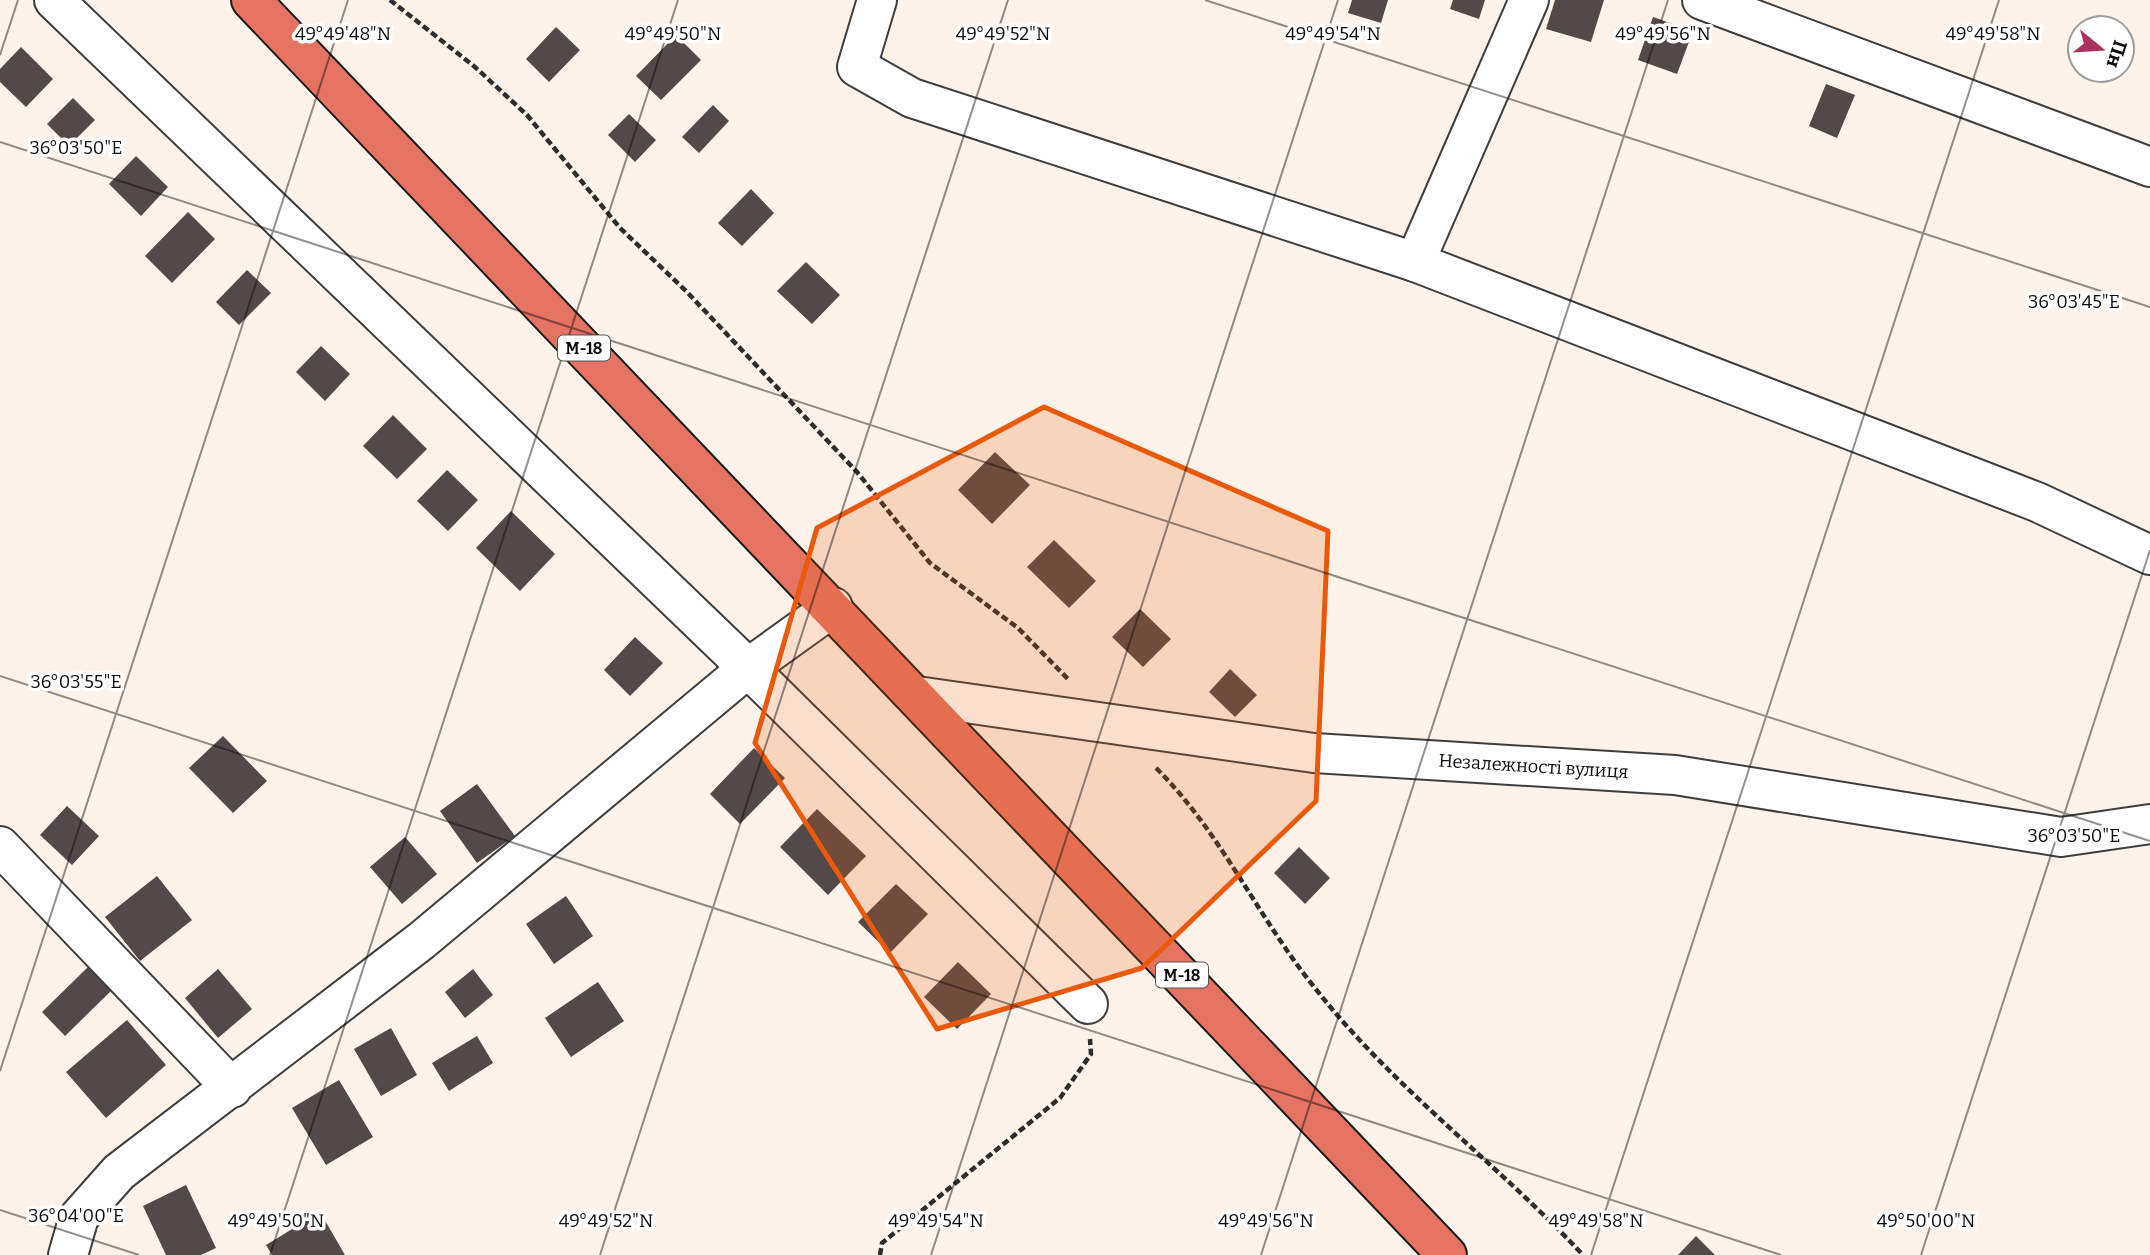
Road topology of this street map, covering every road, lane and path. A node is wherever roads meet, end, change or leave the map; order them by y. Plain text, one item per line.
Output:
1 (54, 0) edge
2 (251, 0) edge
3 (390, 0) edge
4 (877, 0) edge
5 (1529, 0) edge
6 (1702, 0) edge
7 (2150, 166) edge
8 (1415, 262) junction
9 (2150, 555) edge
10 (833, 607) junction
11 (748, 668) junction
12 (1074, 685) dead end
13 (917, 696) junction
14 (1111, 724) junction
15 (2150, 824) edge
16 (0, 846) edge
17 (1088, 1004) joint
18 (232, 1088) junction
19 (68, 1255) edge
20 (880, 1255) edge
21 (1447, 1255) edge
22 (1583, 1255) edge

1 - 11 street
2 - 10 highway, М-18
3 - 12 path
4 - 8 street
5 - 8 street
6 - 7 street
8 - 9 street
10 - 11 street
10 - 13 highway, М-18
11 - 17 street
11 - 18 street
13 - 14 street, Незалежності вулиця
13 - 21 highway, М-18
14 - 15 street, Незалежності вулиця
14 - 22 path
16 - 18 street
17 - 20 path
18 - 19 street

